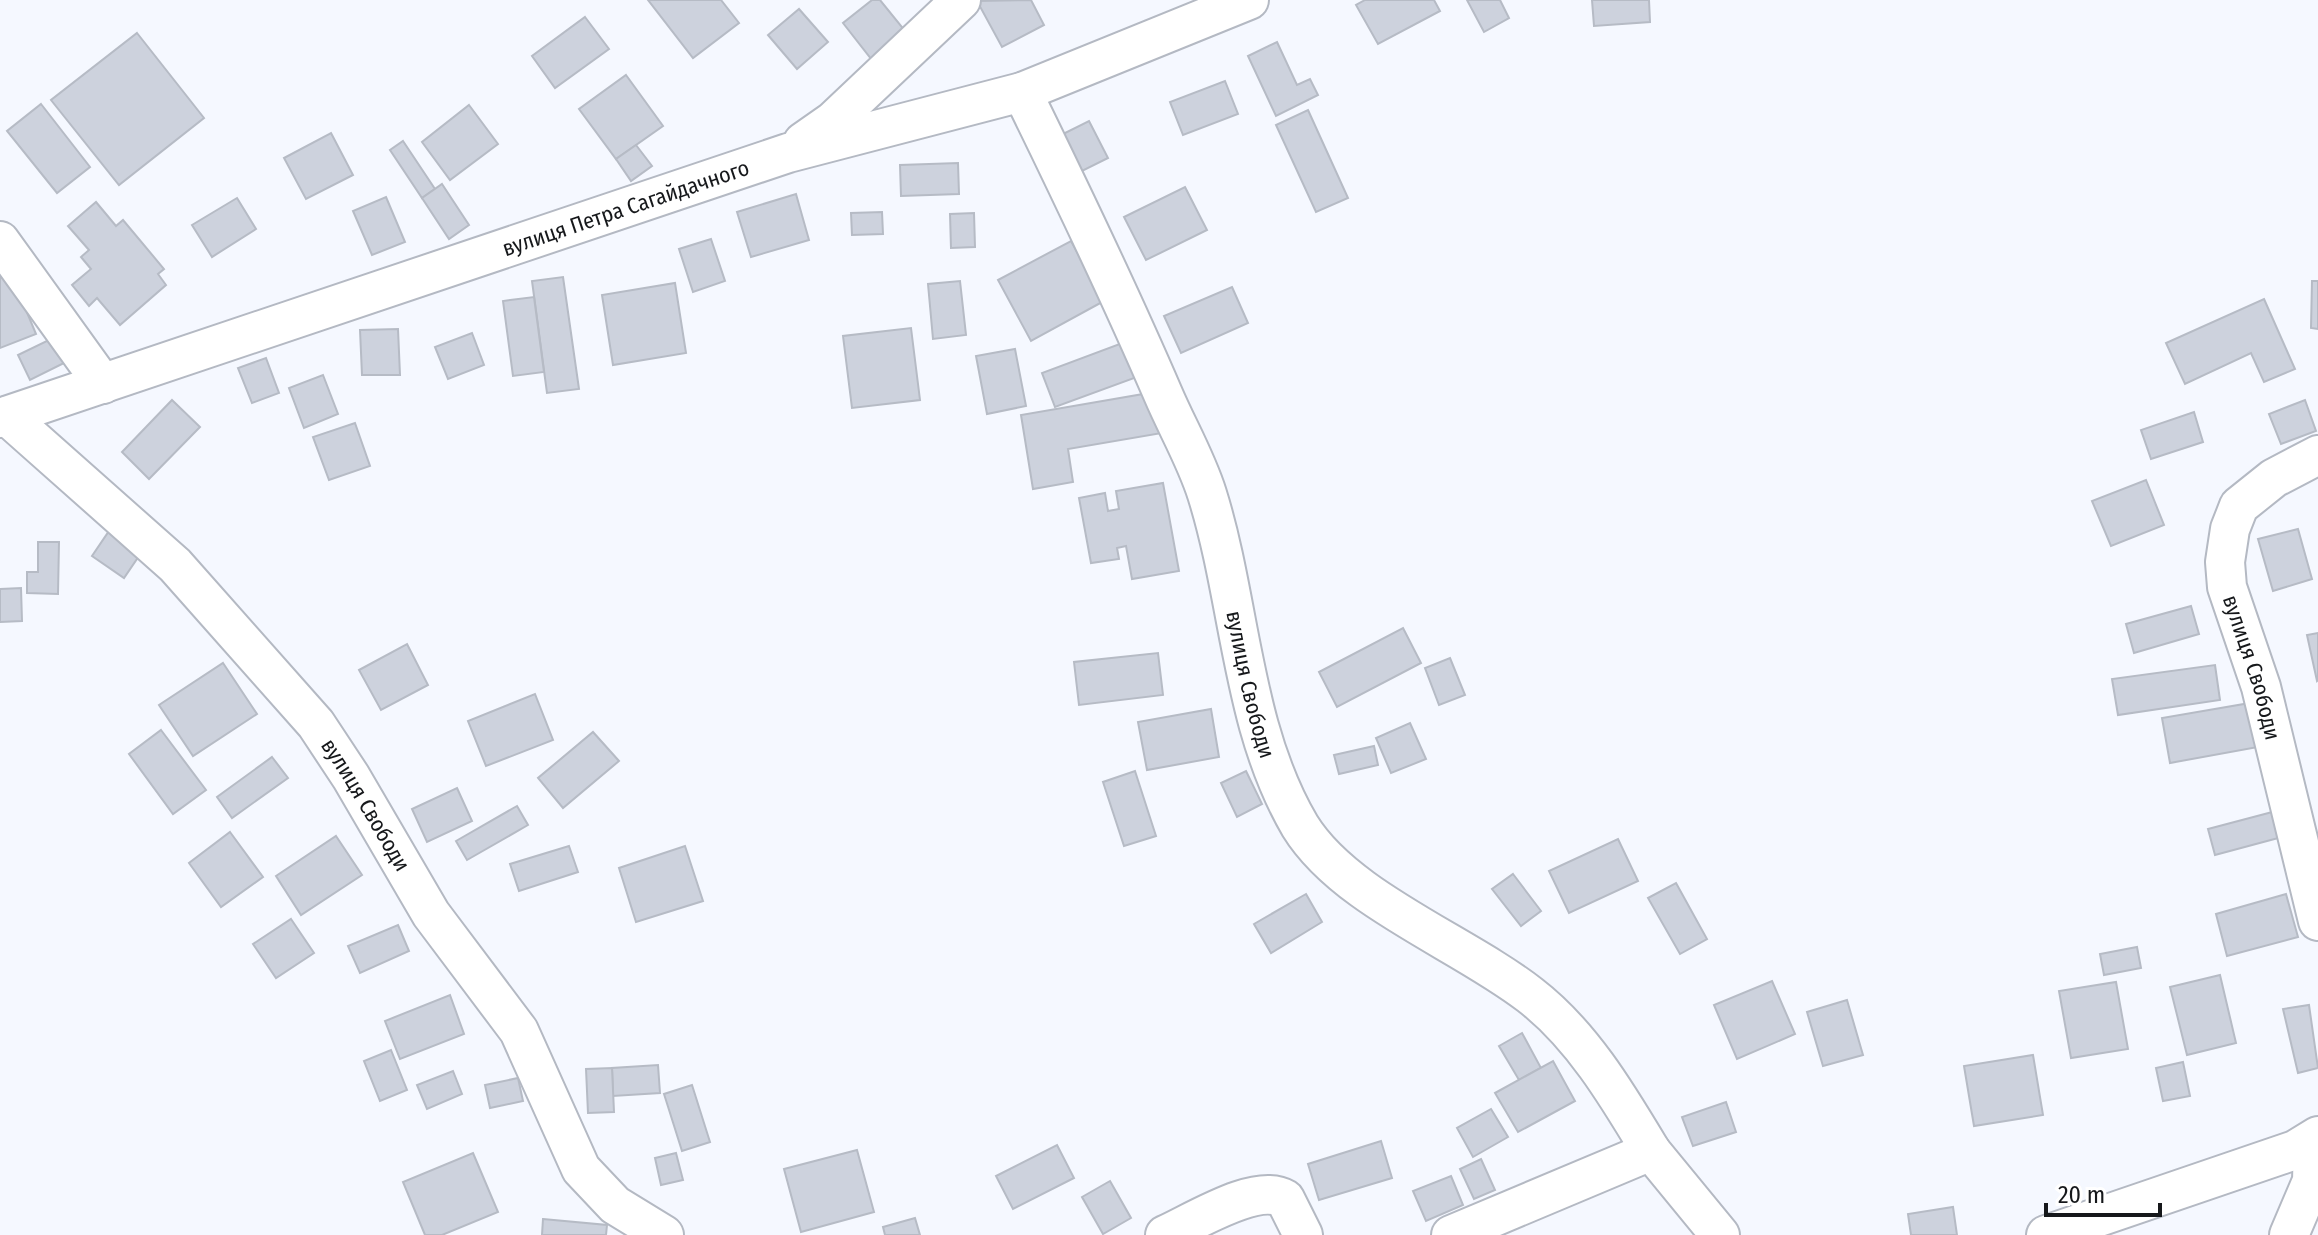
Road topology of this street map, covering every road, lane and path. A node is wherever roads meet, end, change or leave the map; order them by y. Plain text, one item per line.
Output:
1 (961, 0) edge
2 (1249, 0) edge
3 (1022, 92) junction
4 (788, 153) junction
5 (0, 241) edge
6 (103, 384) junction
7 (3, 417) edge
8 (2318, 455) edge
9 (2318, 921) edge
10 (2316, 1138) edge
11 (1651, 1151) junction
12 (664, 1235) edge
13 (1165, 1235) edge
14 (1303, 1235) edge
15 (1451, 1235) edge
16 (1720, 1235) edge
17 (2046, 1235) edge
18 (2289, 1235) edge

1 - 4 street
2 - 3 street, вулиця Петра Сагайдачного
3 - 4 street, вулиця Петра Сагайдачного
3 - 11 street, вулиця Свободи
4 - 6 street, вулиця Петра Сагайдачного
5 - 6 street
6 - 7 street, вулиця Петра Сагайдачного
7 - 12 street, вулиця Свободи
8 - 9 street, вулиця Свободи
10 - 17 street
10 - 18 street
11 - 15 street
11 - 16 street, вулиця Свободи
13 - 14 street

